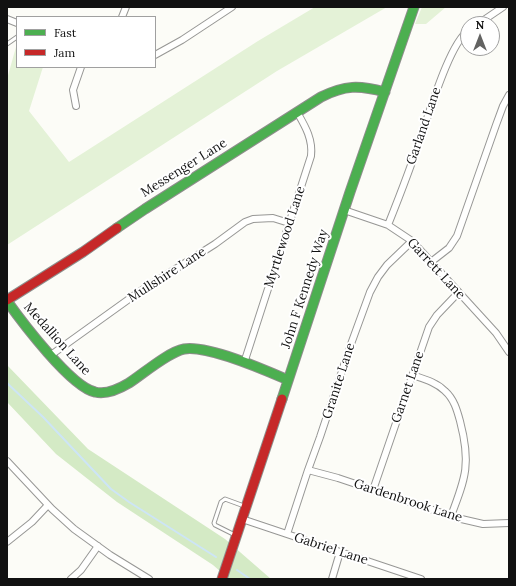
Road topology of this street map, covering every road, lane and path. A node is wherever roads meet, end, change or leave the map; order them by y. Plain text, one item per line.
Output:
1 (232, 7) edge
2 (414, 7) edge
3 (503, 7) edge
4 (490, 16) edge
5 (16, 38) edge
6 (460, 41) edge
7 (7, 44) edge
8 (156, 54) edge
9 (82, 68) edge
10 (385, 92) junction
11 (509, 95) edge
12 (76, 106) dead end
13 (296, 112) junction
14 (344, 210) junction
15 (289, 223) junction
16 (388, 225) junction
17 (412, 241) junction
18 (431, 262) junction
19 (458, 293) junction
20 (7, 301) edge
21 (509, 352) edge
22 (51, 355) junction
23 (244, 363) junction
24 (412, 374) junction
25 (288, 380) junction
26 (7, 461) edge
27 (308, 470) junction
28 (373, 490) junction
29 (48, 505) junction
30 (246, 506) junction
31 (451, 516) junction
32 (242, 519) junction
33 (509, 523) edge
34 (287, 534) junction
35 (237, 535) junction
36 (7, 542) edge
37 (98, 546) junction
38 (340, 552) junction
39 (71, 579) edge
40 (149, 579) edge
41 (222, 579) edge
42 (332, 579) edge
43 (421, 579) edge

1 - 8 street
2 - 10 street, John F Kennedy Way
3 - 4 street
5 - 7 lane
6 - 16 street, Garland Lane
9 - 12 street
10 - 13 street, Messenger Lane
10 - 14 street, John F Kennedy Way
11 - 18 street
13 - 15 street, Myrtlewood Lane
13 - 20 street, Messenger Lane
14 - 16 street, Garrett Lane
14 - 25 street, John F Kennedy Way
15 - 22 street, Mullshire Lane
15 - 23 street, Myrtlewood Lane
16 - 17 street, Garrett Lane
17 - 18 street, Garrett Lane
17 - 27 street, Granite Lane
18 - 19 street, Garrett Lane
19 - 21 street, Garrett Lane
19 - 24 street, Garnet Lane
20 - 22 street, Medallion Lane
22 - 23 street, Medallion Lane
23 - 25 street, Medallion Lane
24 - 28 street, Garnet Lane
24 - 31 street
25 - 30 street, John F Kennedy Way
26 - 29 street
27 - 28 street, Gardenbrook Lane
27 - 34 street, Granite Lane
28 - 31 street, Gardenbrook Lane
29 - 36 street
29 - 37 street
30 - 32 street, John F Kennedy Way
30 - 35 lane
31 - 33 street, Gardenbrook Lane
32 - 34 street, Gabriel Lane
32 - 35 street, John F Kennedy Way
34 - 38 street, Gabriel Lane
35 - 41 street, John F Kennedy Way
37 - 39 street
37 - 40 street
38 - 42 street
38 - 43 street, Gabriel Lane

